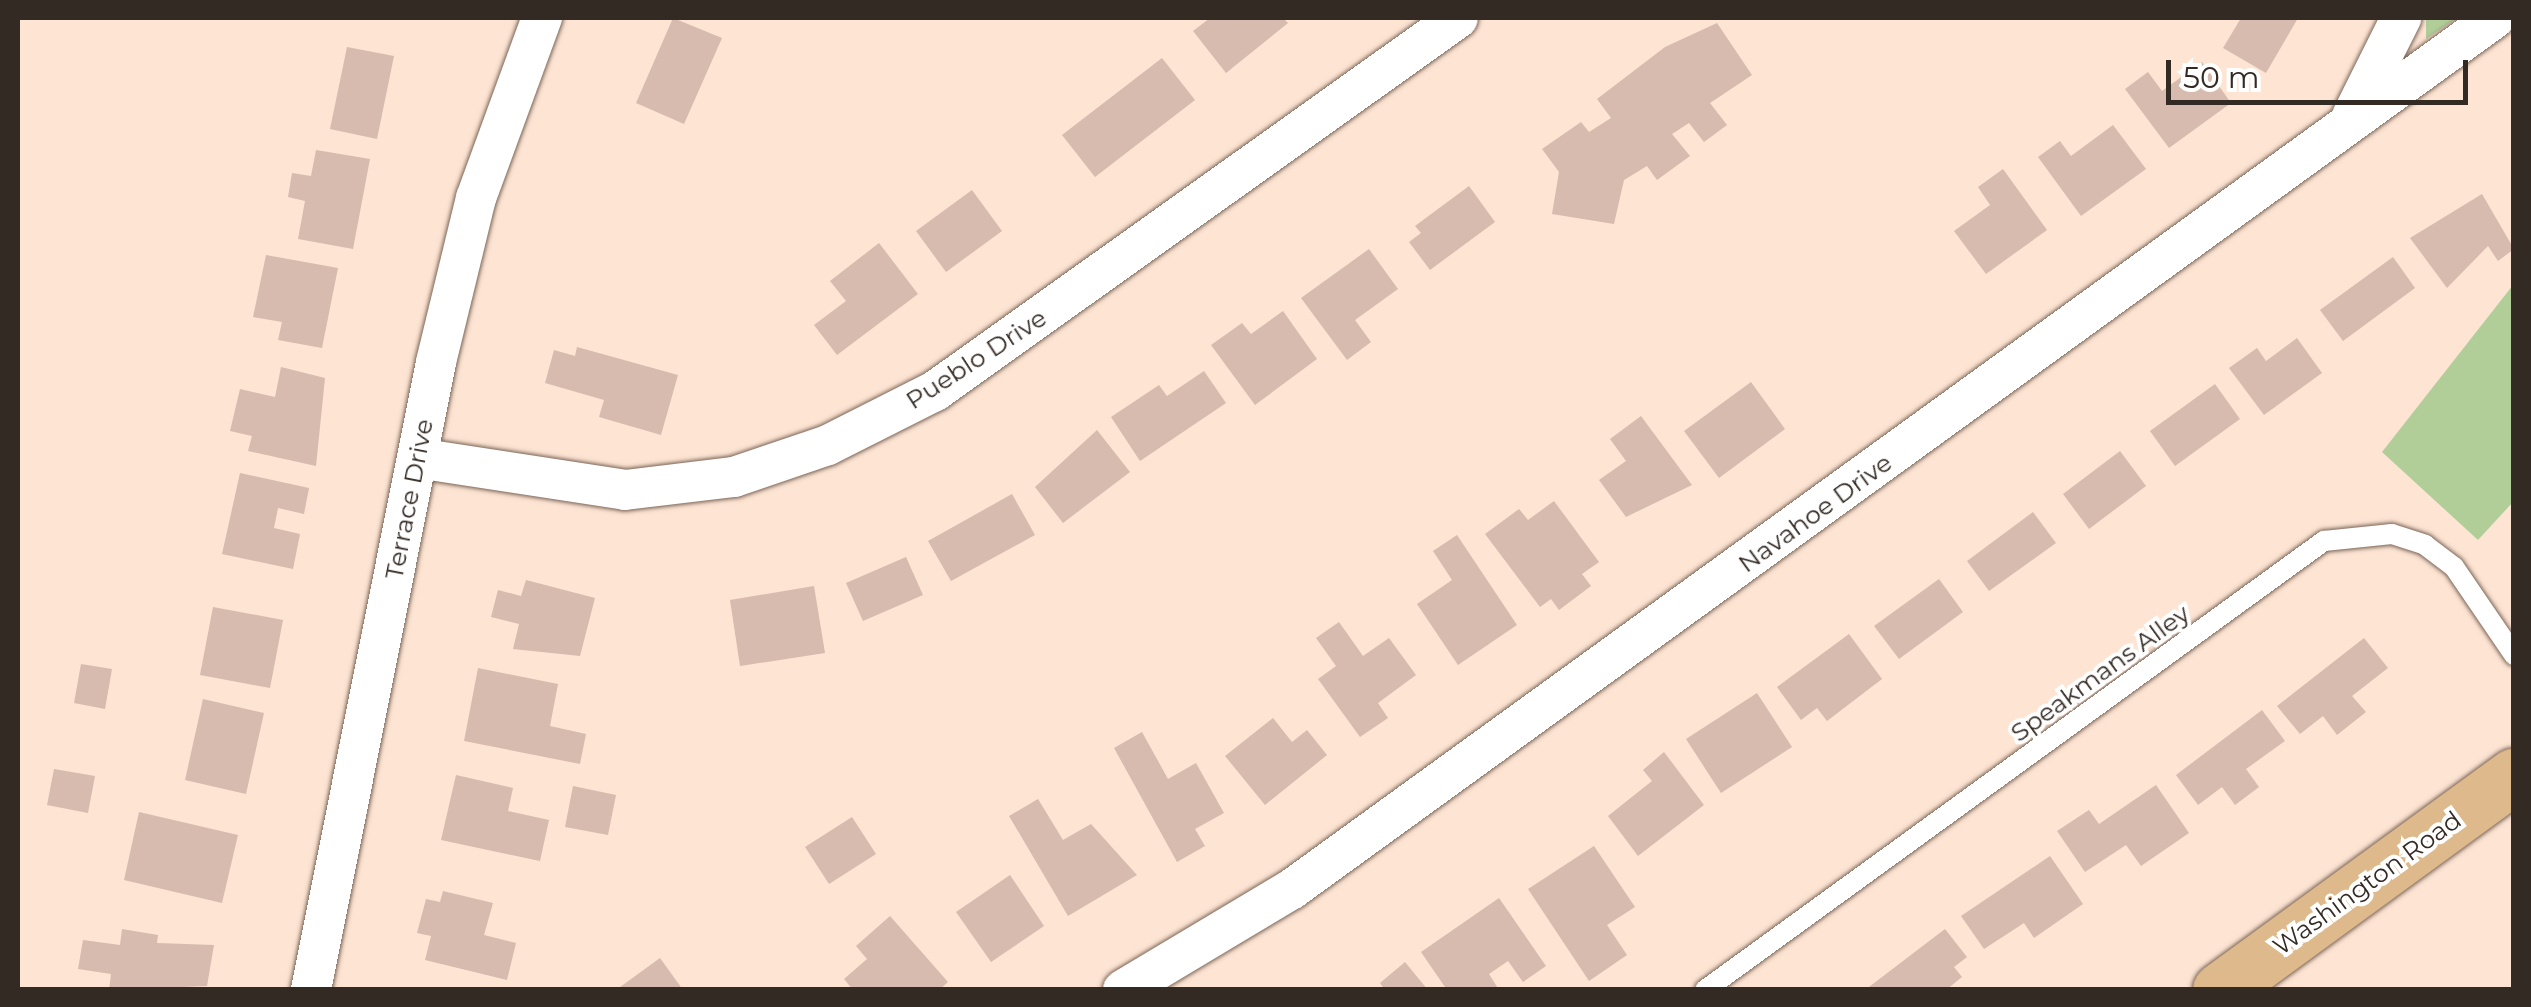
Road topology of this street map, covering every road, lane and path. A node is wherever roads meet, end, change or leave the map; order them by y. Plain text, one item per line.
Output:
1 (542, 18) edge
2 (1458, 18) edge
3 (2401, 18) edge
4 (2495, 18) edge
5 (2348, 124) junction
6 (417, 458) junction
7 (2514, 656) edge
8 (2514, 776) edge
9 (311, 990) edge
10 (1123, 990) edge
11 (1705, 990) edge
12 (2220, 990) edge

1 - 6 street, Terrace Drive
2 - 6 street, Pueblo Drive
3 - 5 street
4 - 5 street, Navahoe Drive
5 - 10 street, Navahoe Drive
6 - 9 street, Terrace Drive
7 - 11 lane, Speakmans Alley
8 - 12 main road, Washington Road

